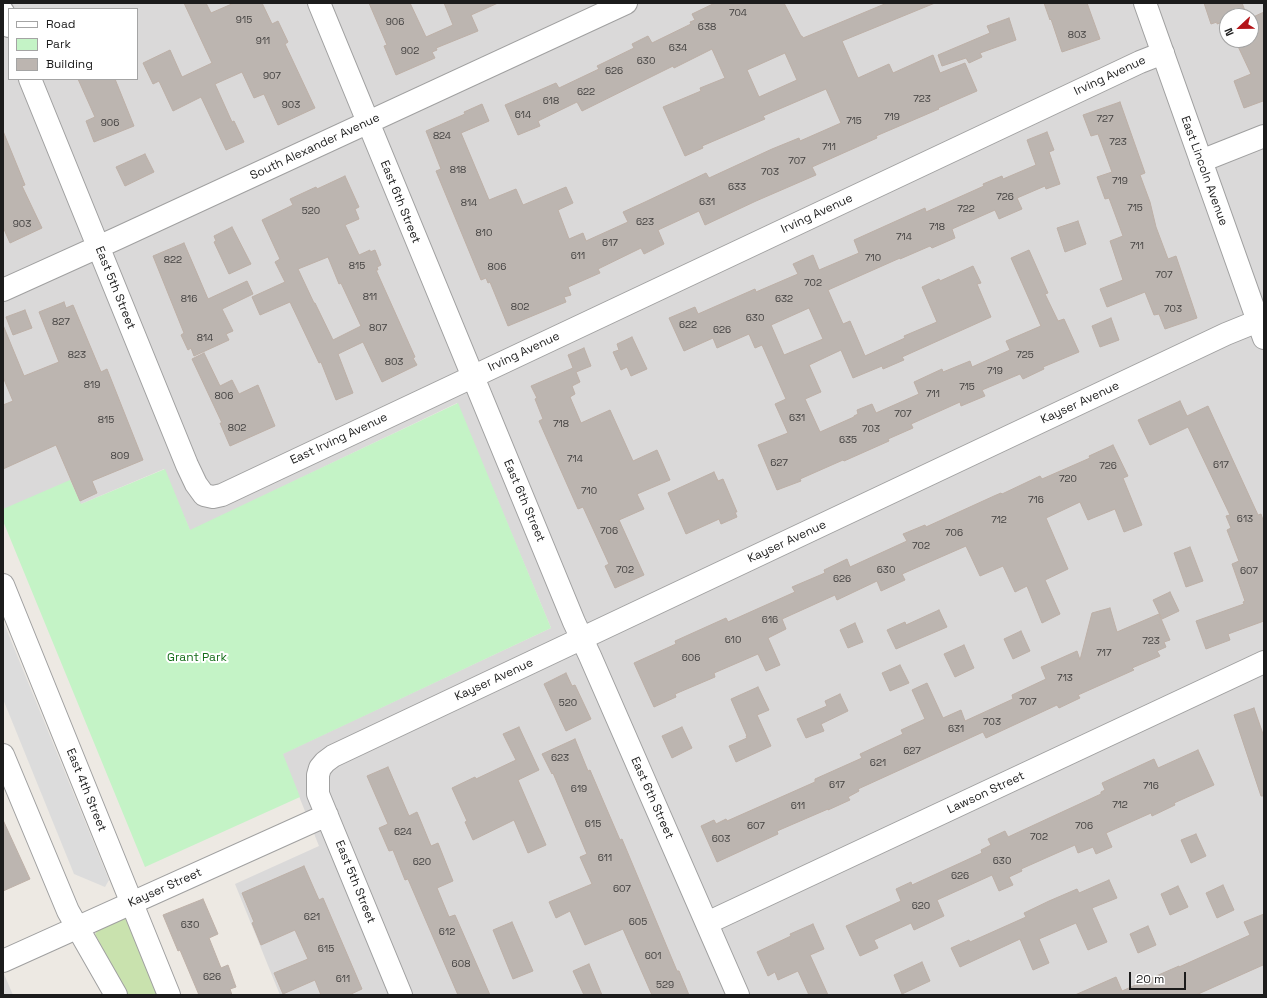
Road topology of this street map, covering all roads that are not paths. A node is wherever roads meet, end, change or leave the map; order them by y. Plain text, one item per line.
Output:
1 (319, 3) edge
2 (626, 3) edge
3 (1145, 3) edge
4 (3, 12) edge
5 (8, 24) edge
6 (1163, 53) junction
7 (30, 80) edge
8 (367, 123) junction
9 (1264, 136) edge
10 (1201, 161) junction
11 (98, 247) junction
12 (3, 290) edge
13 (1261, 329) edge
14 (472, 377) junction
15 (204, 495) joint
16 (3, 585) edge
17 (582, 638) junction
18 (1264, 662) edge
19 (3, 755) edge
20 (320, 768) joint
21 (327, 815) junction
22 (131, 903) junction
23 (707, 923) junction
24 (78, 928) junction
25 (3, 961) edge
26 (116, 995) edge
27 (169, 995) edge
28 (401, 995) edge
29 (738, 995) edge

1 - 8 street, East 6th Street
2 - 8 street, South Alexander Avenue
3 - 6 street, East Lincoln Avenue
4 - 5 street
6 - 10 street, East Lincoln Avenue
6 - 14 street, Irving Avenue
7 - 11 street, East 5th Street
8 - 11 street, South Alexander Avenue
8 - 14 street, East 6th Street
9 - 10 street
10 - 13 street, East Lincoln Avenue
11 - 12 street, South Alexander Avenue
11 - 15 street, East 5th Street
13 - 17 street, Kayser Avenue
14 - 15 street, East Irving Avenue
14 - 17 street, East 6th Street
16 - 22 street, East 4th Street
17 - 20 street, Kayser Avenue
17 - 23 street, East 6th Street
18 - 23 street, Lawson Street
19 - 24 street
20 - 21 street, East 5th Street
21 - 22 street, Kayser Street
21 - 28 street, East 5th Street
22 - 24 street, Kayser Street
22 - 27 street, East 4th Street
23 - 29 street, East 6th Street
24 - 25 street, Kayser Street
24 - 26 street

